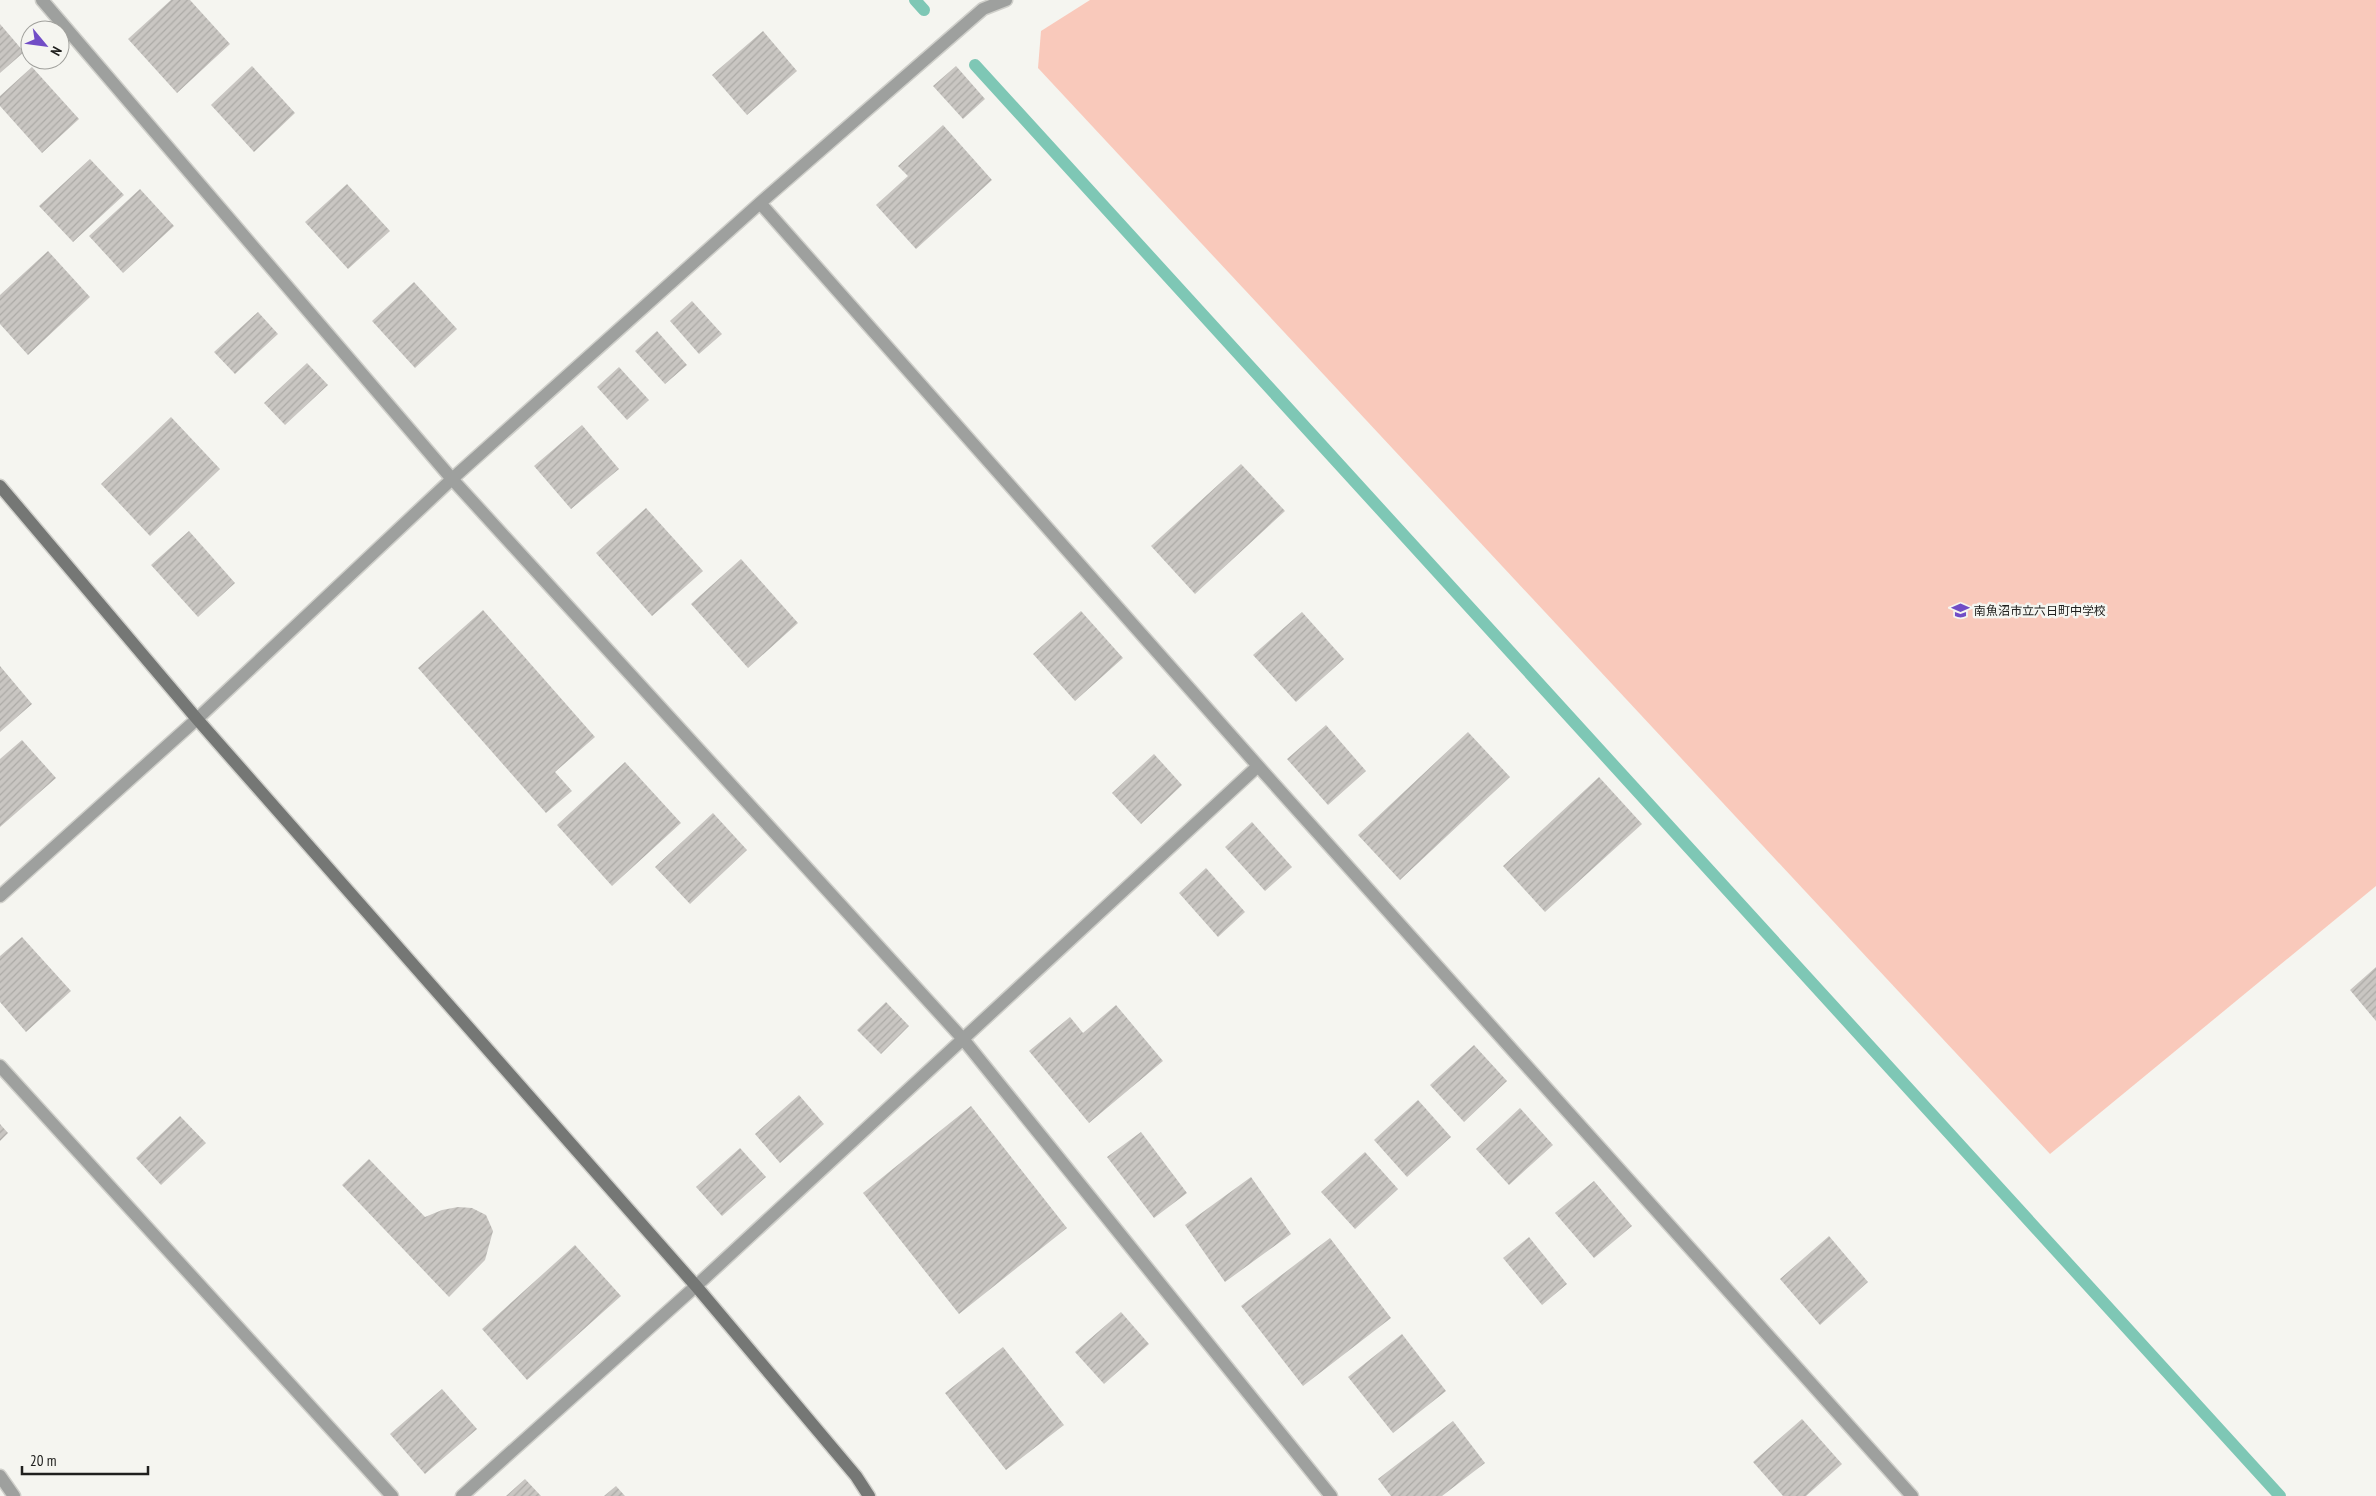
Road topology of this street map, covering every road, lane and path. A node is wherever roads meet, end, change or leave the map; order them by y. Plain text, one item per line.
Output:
1 (42, 0) edge
2 (1006, 0) edge
3 (760, 202) junction
4 (452, 479) junction
5 (0, 486) edge
6 (197, 720) junction
7 (1258, 766) junction
8 (0, 896) edge
9 (963, 1039) junction
10 (0, 1066) edge
11 (696, 1286) junction
12 (0, 1476) edge
13 (14, 1496) edge
14 (392, 1496) edge
15 (462, 1496) edge
16 (868, 1496) edge
17 (1331, 1496) edge
18 (1912, 1496) edge

1 - 4 street
2 - 3 street
3 - 4 street
3 - 7 street
4 - 6 street
4 - 9 street
5 - 6 street
6 - 8 street
6 - 11 street
7 - 9 street
7 - 18 street
9 - 11 street
9 - 17 street
10 - 14 street
11 - 15 street
11 - 16 street
12 - 13 street

